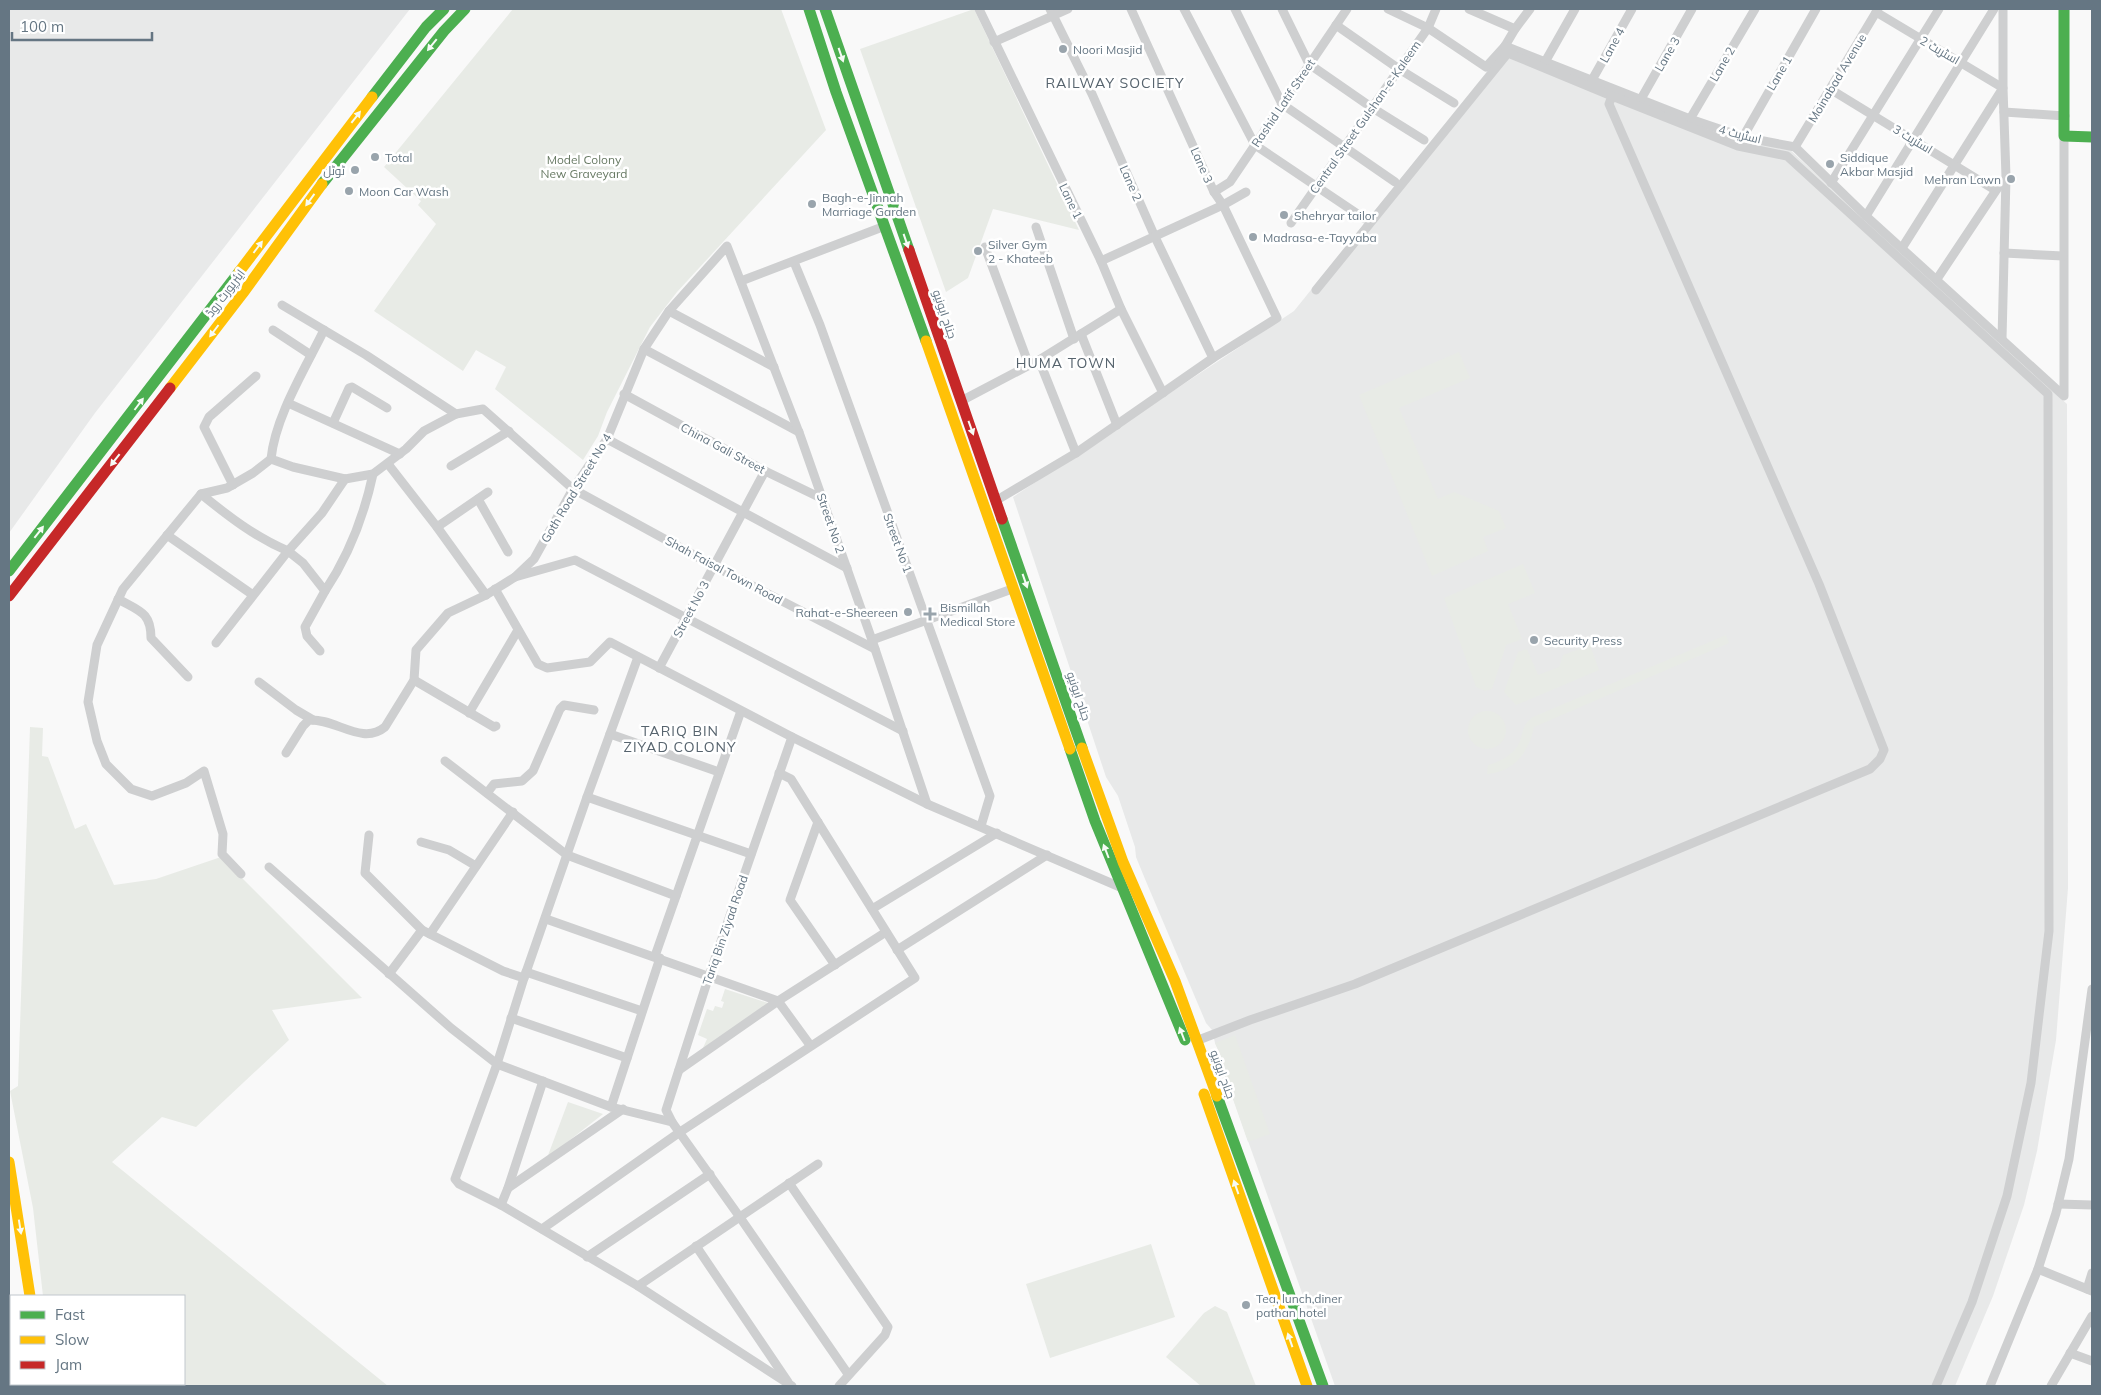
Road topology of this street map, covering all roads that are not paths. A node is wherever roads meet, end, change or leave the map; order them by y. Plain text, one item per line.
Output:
1 (444, 9) edge
2 (465, 9) edge
3 (809, 9) edge
4 (825, 9) edge
5 (979, 9) edge
6 (1068, 9) edge
7 (1132, 9) edge
8 (1184, 9) edge
9 (1235, 9) edge
10 (1282, 9) edge
11 (1347, 9) edge
12 (1388, 9) edge
13 (1436, 9) edge
14 (1469, 9) edge
15 (1530, 9) edge
16 (1576, 9) edge
17 (1632, 9) edge
18 (1692, 9) edge
19 (1755, 9) edge
20 (1816, 9) edge
21 (1939, 9) edge
22 (1994, 9) edge
23 (2003, 9) edge
24 (2064, 9) edge
25 (1877, 10) edge
26 (1051, 13) edge
27 (1336, 25) junction
28 (1428, 28) junction
29 (1514, 29) junction
30 (1921, 39) junction
31 (994, 42) junction
32 (1505, 46) junction
33 (1545, 62) junction
34 (1961, 62) junction
35 (1309, 64) junction
36 (1399, 69) junction
37 (1592, 80) junction
38 (2003, 88) junction
39 (1830, 89) junction
40 (1612, 96) junction
41 (1641, 99) junction
42 (1454, 103) dead end
43 (1282, 104) junction
44 (1371, 107) junction
45 (2004, 112) junction
46 (1872, 115) junction
47 (2065, 116) junction
48 (1690, 119) junction
49 (2064, 136) junction
50 (1743, 137) junction
51 (2092, 137) edge
52 (1914, 139) junction
53 (1424, 140) dead end
54 (1255, 145) junction
55 (1344, 145) junction
56 (1795, 147) junction
57 (1956, 165) junction
58 (2006, 177) junction
59 (1395, 182) dead end
60 (1831, 183) junction
61 (1316, 185) junction
62 (1995, 190) junction
63 (1214, 192) junction
64 (1246, 192) dead end
65 (1223, 205) junction
66 (1866, 216) junction
67 (1365, 219) dead end
68 (1291, 222) dead end
69 (885, 226) junction
70 (1036, 227) dead end
71 (1155, 237) junction
72 (727, 246) joint
73 (984, 247) dead end
74 (1902, 248) junction
75 (2004, 253) junction
76 (2063, 256) junction
77 (1101, 260) junction
78 (794, 262) junction
79 (1937, 280) junction
80 (741, 281) junction
81 (1316, 290) dead end
82 (282, 305) dead end
83 (1121, 309) junction
84 (669, 311) junction
85 (273, 330) dead end
86 (324, 330) junction
87 (1078, 337) junction
88 (2002, 339) junction
89 (644, 349) junction
90 (312, 355) junction
91 (1213, 358) junction
92 (1039, 360) junction
93 (1029, 365) junction
94 (774, 366) junction
95 (256, 376) dead end
96 (1163, 393) junction
97 (624, 394) junction
98 (961, 401) junction
99 (288, 403) junction
100 (387, 408) dead end
101 (456, 414) junction
102 (333, 423) junction
103 (1117, 425) junction
104 (509, 431) junction
105 (799, 432) junction
106 (607, 439) junction
107 (1076, 453) junction
108 (400, 454) junction
109 (271, 459) junction
110 (388, 464) junction
111 (451, 466) dead end
112 (765, 471) junction
113 (373, 474) junction
114 (345, 479) junction
115 (233, 484) junction
116 (573, 489) junction
117 (488, 492) dead end
118 (201, 494) junction
119 (478, 499) junction
120 (823, 499) junction
121 (997, 500) junction
122 (742, 513) junction
123 (437, 527) junction
124 (167, 535) junction
125 (288, 551) junction
126 (508, 552) dead end
127 (714, 566) junction
128 (847, 568) junction
129 (9, 570) edge
130 (515, 577) junction
131 (495, 589) junction
132 (1012, 589) junction
133 (325, 591) junction
134 (253, 595) junction
135 (486, 595) junction
136 (9, 596) edge
137 (118, 599) junction
138 (686, 617) junction
139 (926, 621) junction
140 (518, 630) junction
141 (872, 640) junction
142 (216, 643) dead end
143 (875, 649) junction
144 (320, 651) dead end
145 (638, 657) junction
146 (659, 668) junction
147 (188, 677) dead end
148 (414, 680) junction
149 (259, 682) dead end
150 (594, 710) dead end
151 (741, 711) junction
152 (469, 713) junction
153 (314, 720) junction
154 (496, 726) dead end
155 (904, 732) junction
156 (610, 734) junction
157 (792, 738) junction
158 (286, 753) dead end
159 (445, 761) dead end
160 (719, 772) junction
161 (779, 773) junction
162 (487, 793) junction
163 (587, 797) junction
164 (927, 804) junction
165 (513, 812) junction
166 (818, 822) junction
167 (981, 826) junction
168 (998, 833) junction
169 (369, 835) dead end
170 (697, 835) junction
171 (420, 842) dead end
172 (751, 854) junction
173 (1047, 855) junction
174 (567, 856) junction
175 (476, 866) junction
176 (269, 868) dead end
177 (241, 874) dead end
178 (1120, 887) junction
179 (676, 896) junction
180 (872, 909) junction
181 (546, 919) junction
182 (426, 932) junction
183 (886, 932) junction
184 (897, 950) junction
185 (657, 957) junction
186 (835, 965) junction
187 (390, 974) junction
188 (525, 975) junction
189 (709, 976) junction
190 (2092, 989) edge
191 (778, 1001) junction
192 (642, 1011) junction
193 (511, 1018) junction
194 (1196, 1041) junction
195 (810, 1045) junction
196 (627, 1058) junction
197 (497, 1064) junction
198 (678, 1070) junction
199 (543, 1082) junction
200 (611, 1107) junction
201 (623, 1110) junction
202 (672, 1122) junction
203 (680, 1132) junction
204 (9, 1162) edge
205 (818, 1164) dead end
206 (710, 1174) junction
207 (789, 1183) junction
208 (508, 1188) junction
209 (2058, 1204) junction
210 (501, 1205) junction
211 (2092, 1205) edge
212 (740, 1216) junction
213 (542, 1229) junction
214 (696, 1246) junction
215 (587, 1257) junction
216 (2038, 1269) junction
217 (2092, 1273) edge
218 (638, 1286) junction
219 (2089, 1290) edge
220 (30, 1295) edge
221 (2092, 1316) edge
222 (2089, 1327) edge
223 (2070, 1353) junction
224 (2092, 1361) edge
225 (848, 1374) junction
226 (791, 1386) edge
227 (839, 1386) edge
228 (1306, 1386) edge
229 (1323, 1386) edge
230 (1936, 1386) edge
231 (1990, 1386) edge
232 (2051, 1386) edge

129 -> 1 main road, ایئرپورٹ روڈ
2 -> 136 main road, ایئرپورٹ روڈ
3 - 69 main road, جناح ایونیو
4 -> 98 main road, جناح ایونیو
5 - 31 street, Lane 1
6 - 26 street
7 - 63 street, Lane 3
8 - 54 street
9 - 43 street
10 - 35 street
11 - 27 street, Rashid Latif Street
12 - 28 street
13 - 28 street, Central Street Gulshan-e-Kaleem
14 - 29 street
15 - 29 street
16 - 33 street
17 - 37 street, Lane 4
18 - 41 street, Lane 3
19 - 48 street, Lane 2
20 - 50 street, Lane 1
21 - 30 street
22 - 34 street
23 - 38 street
24 - 47 main road
25 - 30 street, اسٹریٹ 2
25 - 39 street, Moinabad Avenue
26 - 31 street
26 - 71 street, Lane 2
27 - 35 street, Rashid Latif Street
27 - 36 street
28 - 32 street
28 - 36 street, Central Street Gulshan-e-Kaleem
29 - 32 street
30 - 34 street, اسٹریٹ 2
30 - 46 street
31 - 77 street, Lane 1
32 - 33 street, اسٹریٹ 4
33 - 37 street, اسٹریٹ 4
34 - 38 street, اسٹریٹ 2
34 - 52 street
35 - 43 street, Rashid Latif Street
35 - 44 street
36 - 42 street
36 - 44 street, Central Street Gulshan-e-Kaleem
37 - 41 street, اسٹریٹ 4
38 - 45 street
38 - 57 street
39 - 46 street, اسٹریٹ 3
39 - 56 street, Moinabad Avenue
40 - 81 street
40 - 194 street
40 - 230 street
41 - 48 street, اسٹریٹ 4
43 - 54 street, Rashid Latif Street
43 - 55 street
44 - 53 street
44 - 55 street, Central Street Gulshan-e-Kaleem
45 - 47 street
45 - 58 street
46 - 52 street, اسٹریٹ 3
46 - 60 street
47 - 49 main road
48 - 50 street, اسٹریٹ 4
49 - 51 main road
49 - 76 street
50 - 56 street, اسٹریٹ 4
52 - 57 street, اسٹریٹ 3
52 - 66 street
54 - 61 street
54 - 63 street, Rashid Latif Street
55 - 59 street
55 - 61 street, Central Street Gulshan-e-Kaleem
56 - 60 street
57 - 62 street, اسٹریٹ 3
57 - 74 street
58 - 62 street
58 - 75 street
60 - 66 street
61 - 67 street
61 - 68 street, Central Street Gulshan-e-Kaleem
62 - 79 street
63 - 65 street, Lane 3
64 - 65 street
65 - 71 street
65 - 91 street, Lane 3
66 - 74 street
69 - 78 street
69 - 132 main road, جناح ایونیو
70 - 87 street
71 - 77 street
71 - 91 street, Lane 2
72 - 80 street, Street No 2
72 - 84 street, Goth Road Street No 4
73 - 93 street
74 - 79 street
75 - 76 street
75 - 88 street
76 - 88 street
77 - 83 street, Lane 1
78 - 80 street
78 - 139 street, Street No 1
79 - 88 street
80 - 94 street, Street No 2
82 - 86 street
83 - 87 street
83 - 96 street, Lane 1
84 - 89 street, Goth Road Street No 4
84 - 94 street
85 - 90 street
86 - 90 street
86 - 101 street
87 - 92 street
87 - 103 street
89 - 97 street, Goth Road Street No 4
89 - 105 street
90 - 99 street
91 - 96 street
92 - 93 street
92 - 107 street
93 - 98 street
94 - 105 street, Street No 2
95 - 115 street
96 - 103 street
97 - 106 street, Goth Road Street No 4
97 - 112 street, China Gali Street
98 -> 121 main road, جناح ایونیو
99 - 102 street
99 - 109 street
100 - 102 street
101 - 104 street, Shah Faisal Town Road
101 - 108 street
102 - 108 street
103 - 107 street
104 - 111 street
104 - 116 street, Shah Faisal Town Road
105 - 120 street, Street No 2
106 - 116 street, Goth Road Street No 4
106 - 122 street
107 - 121 street
108 - 110 street
109 - 114 street
109 - 115 street
110 - 113 street
110 - 123 street
112 - 120 street, China Gali Street
112 - 122 street, Street No 3
113 - 114 street
113 - 133 street
114 - 125 street
115 - 118 street
116 - 127 street, Shah Faisal Town Road
116 - 130 street, Goth Road Street No 4
117 - 119 street
118 - 124 street
118 - 125 street
119 - 123 street
119 - 126 street
120 - 128 street, Street No 2
121 -> 194 main road, جناح ایونیو
122 - 127 street, Street No 3
122 - 128 street
123 - 135 street
124 - 134 street
124 - 137 street
125 - 133 street
125 - 134 street
127 - 138 street, Street No 3
127 - 143 street, Shah Faisal Town Road
128 - 141 street, Street No 2
130 - 131 street
130 - 138 street
131 - 135 street
131 - 140 street
132 - 139 street
178 -> 132 main road, جناح ایونیو
133 - 144 street
134 - 142 street
135 - 148 street
137 - 147 street
137 - 177 street
138 - 146 street, Street No 3
138 - 155 street
139 - 141 street
139 - 167 street, Street No 1
140 - 145 street
140 - 152 street
141 - 143 street, Street No 2
143 - 155 street, Street No 2
145 - 146 street
145 - 156 street
146 - 151 street
148 - 152 street
148 - 153 street
149 - 153 street
150 - 162 street
151 - 157 street
151 - 160 street
152 - 154 street
153 - 158 street
155 - 164 street, Street No 2
156 - 160 street
156 - 163 street
157 - 161 street, Tariq Bin Ziyad Road
157 - 164 street
159 - 162 street
160 - 170 street
161 - 166 street
161 - 172 street, Tariq Bin Ziyad Road
162 - 165 street
163 - 170 street
163 - 174 street
164 - 167 street
165 - 174 street
165 - 175 street
166 - 180 street
166 - 186 street
167 - 168 street
168 - 173 street
168 - 180 street
169 - 182 street
170 - 172 street
170 - 179 street
171 - 175 street
172 - 189 street, Tariq Bin Ziyad Road
173 - 178 street
173 - 184 street
174 - 179 street
174 - 181 street
175 - 182 street
176 - 187 street
228 -> 178 main road, جناح ایونیو
179 - 185 street
180 - 183 street
181 - 185 street
181 - 188 street
182 - 187 street
182 - 188 street
183 - 184 street
183 - 186 street
184 - 195 street
185 - 189 street
185 - 192 street
186 - 191 street
187 - 197 street
188 - 192 street
188 - 193 street
189 - 191 street
189 - 198 street, Tariq Bin Ziyad Road
190 - 209 street
191 - 195 street
191 - 198 street
192 - 196 street
193 - 196 street
193 - 197 street
194 - 229 main road, جناح ایونیو
195 - 203 street
196 - 200 street
197 - 199 street
197 - 210 street
198 - 202 street, Tariq Bin Ziyad Road
199 - 200 street
199 - 208 street
200 - 201 street
201 - 202 street
201 - 208 street
202 - 203 street
203 - 206 street
203 - 213 street
204 -> 220 main road
205 - 207 street
206 - 212 street
206 - 215 street
207 - 212 street
207 - 225 street
208 - 210 street
209 - 211 street
209 - 216 street
210 - 213 street
212 - 214 street
212 - 225 street
213 - 215 street
214 - 218 street
214 - 226 street
215 - 218 street
216 - 219 street
216 - 231 street
217 - 219 street
218 - 226 street
221 - 222 street
222 - 223 street
223 - 224 street
223 - 232 street
225 - 227 street

